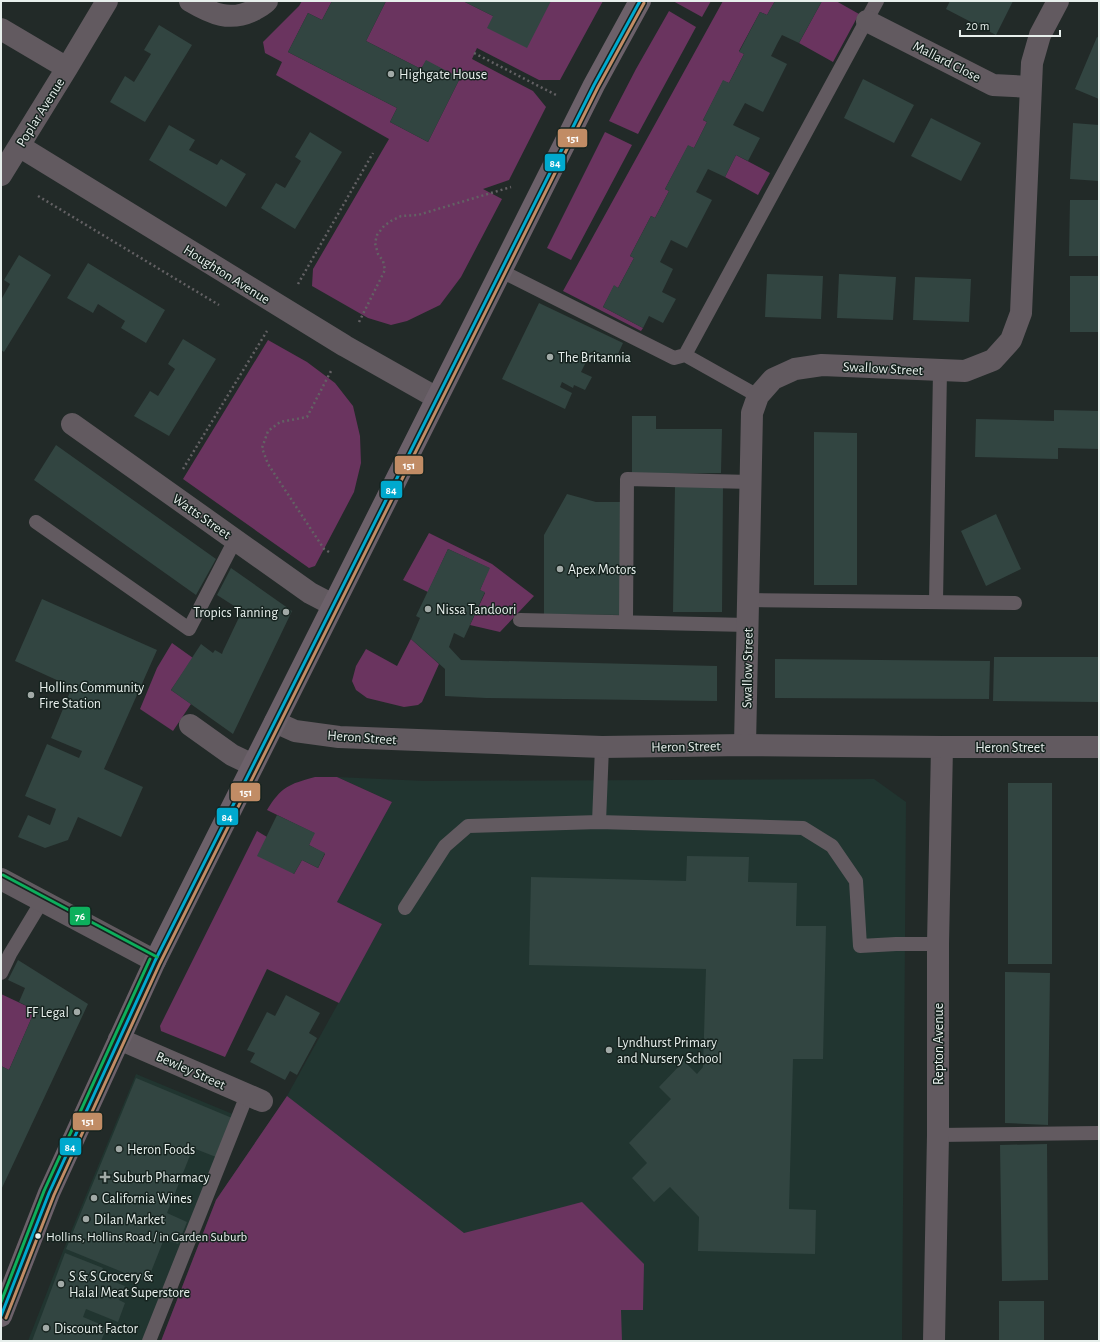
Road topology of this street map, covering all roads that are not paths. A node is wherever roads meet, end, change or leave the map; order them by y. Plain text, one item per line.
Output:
1 (107, 1) edge
2 (190, 1) edge
3 (267, 1) edge
4 (640, 1) edge
5 (877, 1) edge
6 (1058, 1) edge
7 (867, 21) junction
8 (1, 29) edge
9 (67, 68) junction
10 (1030, 87) junction
11 (19, 146) junction
12 (1, 175) edge
13 (501, 271) junction
14 (685, 355) junction
15 (940, 371) junction
16 (758, 396) junction
17 (438, 398) junction
18 (72, 424) dead end
19 (751, 482) junction
20 (36, 522) dead end
21 (235, 540) junction
22 (748, 600) junction
23 (936, 602) junction
24 (1015, 603) dead end
25 (334, 605) junction
26 (520, 620) dead end
27 (626, 622) junction
28 (748, 625) junction
29 (275, 722) junction
30 (190, 725) dead end
31 (745, 745) junction
32 (1099, 746) edge
33 (602, 747) junction
34 (942, 747) junction
35 (253, 766) junction
36 (600, 822) junction
37 (1, 879) edge
38 (42, 901) junction
39 (405, 908) dead end
40 (938, 944) junction
41 (155, 960) junction
42 (1, 974) edge
43 (119, 1038) junction
44 (255, 1098) joint
45 (1099, 1133) edge
46 (938, 1135) junction
47 (1, 1316) edge
48 (149, 1341) edge
49 (934, 1341) edge

1 - 9 street, Poplar Avenue
2 - 3 street
4 - 13 main road
5 - 7 lane
6 - 10 street, Swallow Street
7 - 10 street, Mallard Close
7 - 14 lane
8 - 9 street, Poplar Avenue
9 - 11 street, Poplar Avenue
10 - 15 street, Swallow Street
11 - 12 street, Poplar Avenue
11 - 17 street, Houghton Avenue
13 - 14 lane
13 - 17 main road
14 - 16 lane
15 - 16 street, Swallow Street
15 - 23 lane
16 - 19 street, Swallow Street
17 - 25 main road
18 - 21 street, Watts Street
19 - 22 street, Swallow Street
19 - 27 lane
20 - 21 lane
21 - 25 street, Watts Street
22 - 23 lane
22 - 28 street, Swallow Street
23 - 24 lane
25 - 29 main road
26 - 27 lane
27 - 28 lane
28 - 31 street, Swallow Street
29 - 33 street, Heron Street
29 - 35 main road
30 - 35 street
31 - 33 street, Heron Street
31 - 34 street, Heron Street
32 - 34 street, Heron Street
33 - 36 lane
34 - 40 street, Repton Avenue
35 - 41 main road
36 - 39 lane
36 - 40 lane
37 - 38 street
38 - 41 street
38 - 42 lane
40 - 46 street, Repton Avenue
41 - 43 main road
43 - 44 street, Bewley Street
43 - 47 main road
44 - 48 lane
45 - 46 lane
46 - 49 street, Repton Avenue

